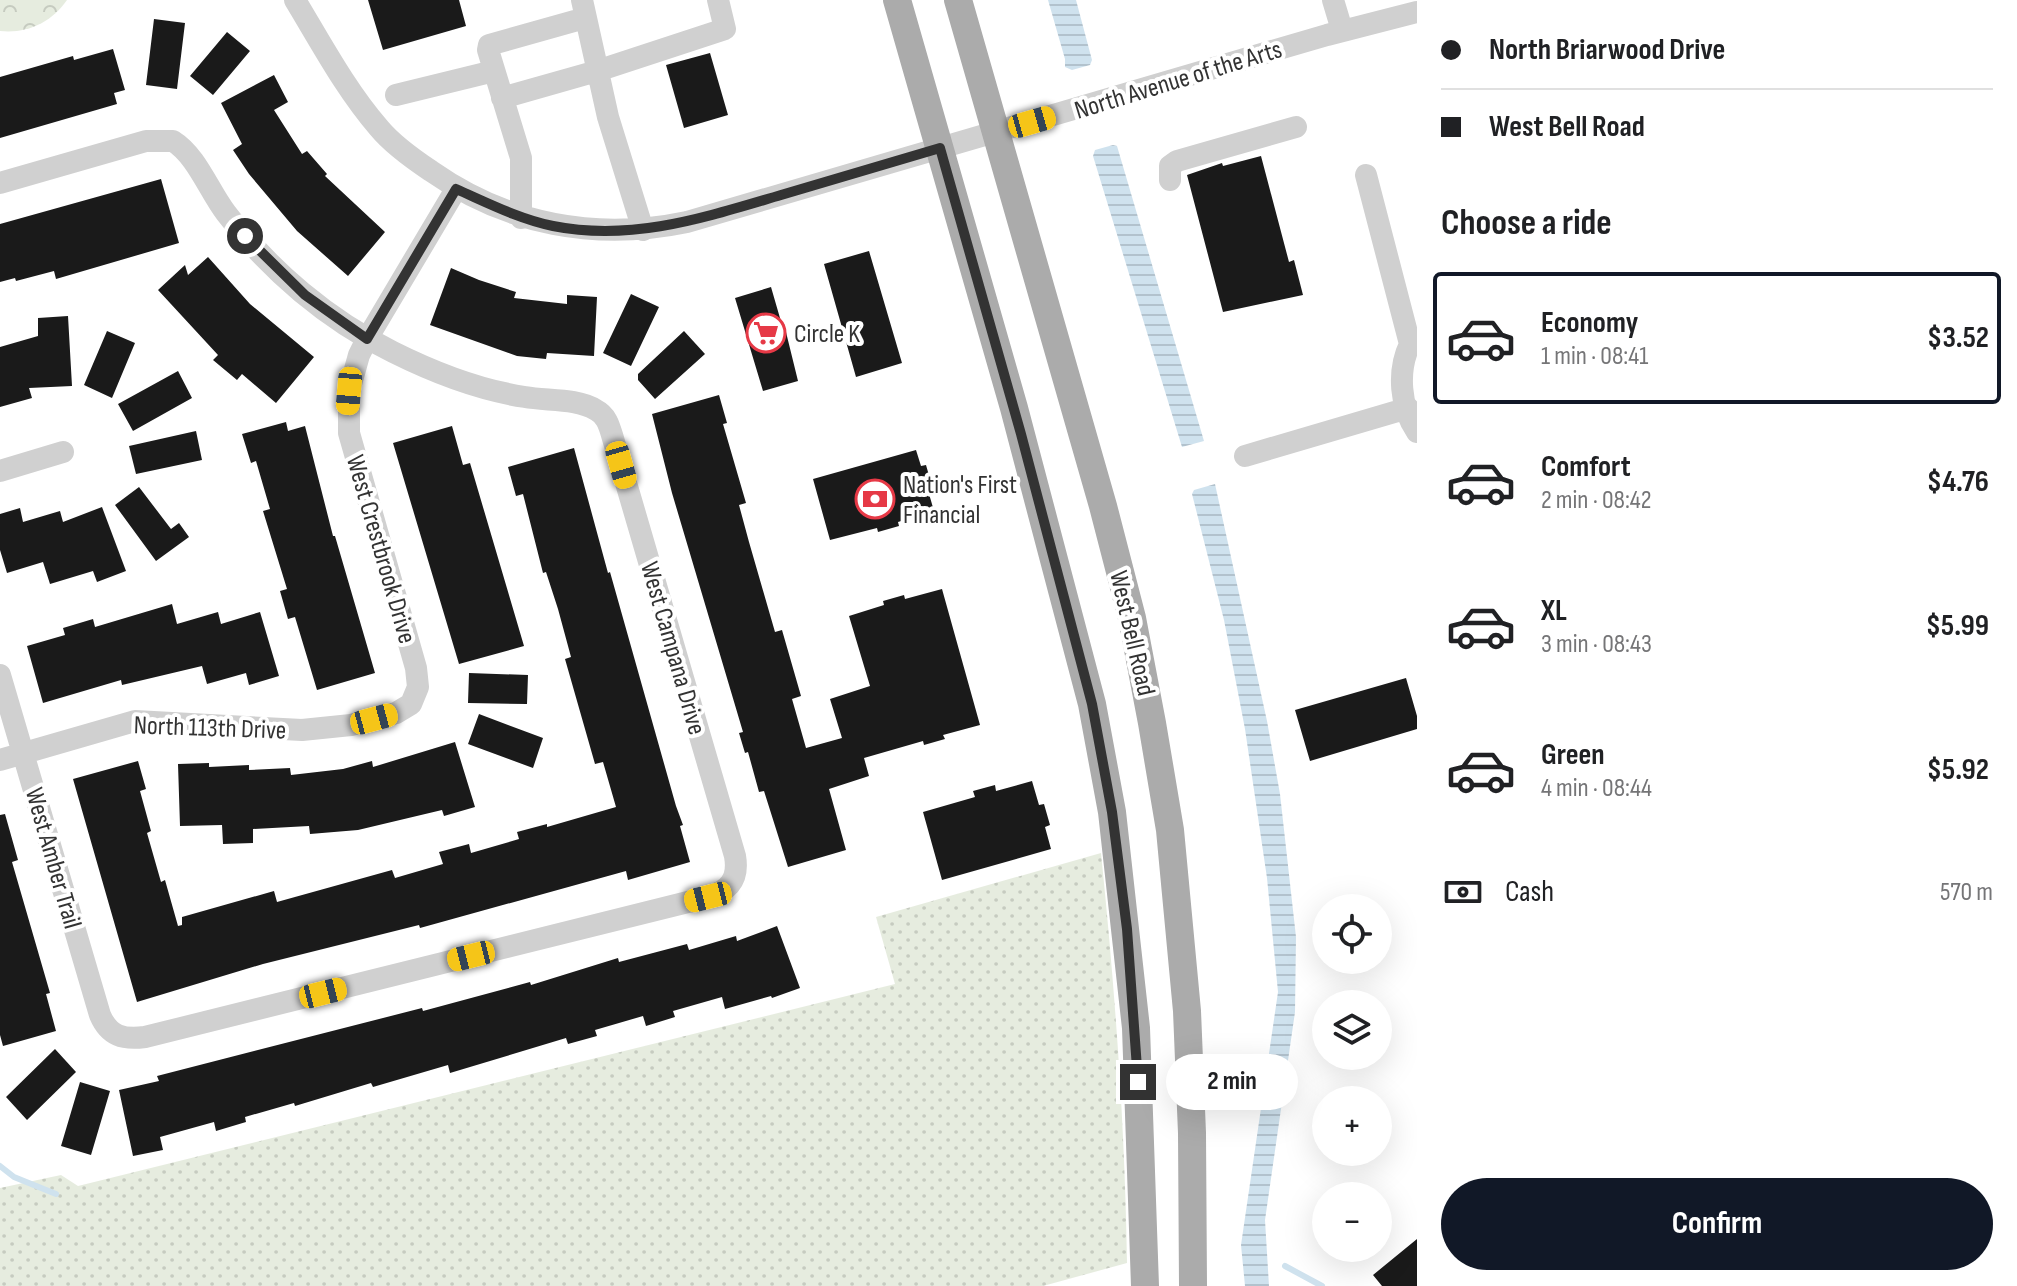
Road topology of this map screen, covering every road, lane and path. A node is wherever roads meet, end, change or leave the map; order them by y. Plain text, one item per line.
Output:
1 (295, 0) edge
2 (718, 0) edge
3 (897, 0) edge
4 (958, 0) edge
5 (1333, 0) edge
6 (584, 9) edge
7 (1417, 12) edge
8 (1342, 30) junction
9 (494, 71) junction
10 (597, 71) junction
11 (396, 95) dead end
12 (502, 98) junction
13 (1296, 127) dead end
14 (997, 132) junction
15 (940, 148) junction
16 (1366, 175) dead end
17 (1170, 180) dead end
18 (0, 183) edge
19 (456, 189) junction
20 (521, 218) junction
21 (643, 230) junction
22 (367, 339) junction
23 (1408, 408) junction
24 (1417, 432) edge
25 (63, 452) dead end
26 (1245, 456) dead end
27 (0, 471) edge
28 (0, 675) edge
29 (416, 696) joint
30 (23, 753) junction
31 (0, 760) edge
32 (116, 1036) joint
33 (1145, 1286) edge
34 (1193, 1286) edge

1 - 19 street, North Avenue of the Arts
2 - 10 street
3 - 15 main road
4 - 14 main road, West Bell Road
5 - 8 street
6 - 9 street
6 - 10 street
7 - 8 street, North Avenue of the Arts
8 - 14 street, North Avenue of the Arts
9 - 11 street
9 - 12 street
10 - 12 street
10 - 21 street
12 - 20 street
13 - 17 street
14 - 15 street, North Avenue of the Arts
14 - 34 main road, West Bell Road
15 - 21 street, North Avenue of the Arts
15 - 33 main road
16 - 23 street
18 - 22 street
19 - 20 street, North Avenue of the Arts
19 - 22 street, West Crestbrook Drive
20 - 21 street, North Avenue of the Arts
22 - 29 street, West Crestbrook Drive
22 - 32 street, West Campana Drive
23 - 24 street
23 - 26 street
25 - 27 street
28 - 30 street, West Amber Trail
29 - 30 street, North 113th Drive
30 - 31 street, North 113th Drive
30 - 32 street, West Amber Trail

